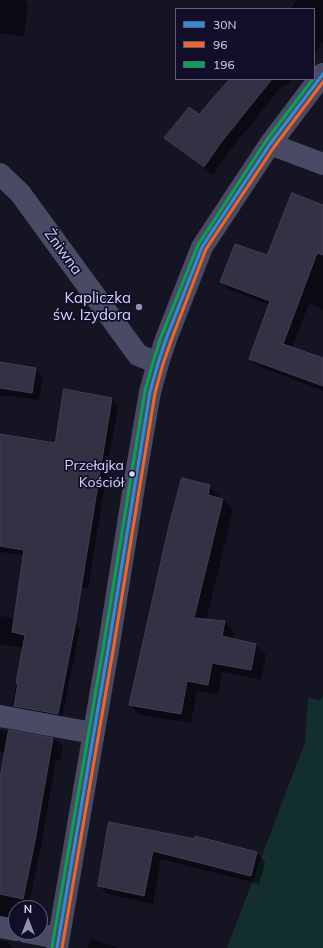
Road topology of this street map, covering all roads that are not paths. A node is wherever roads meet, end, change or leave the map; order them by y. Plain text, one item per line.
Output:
1 (323, 74) edge
2 (270, 144) junction
3 (323, 164) edge
4 (0, 174) edge
5 (158, 364) junction
6 (0, 716) edge
7 (93, 733) junction
8 (57, 943) edge

1 - 2 street
2 - 3 street
2 - 5 street
4 - 5 street, Żniwna
5 - 7 street
6 - 7 street
7 - 8 street

